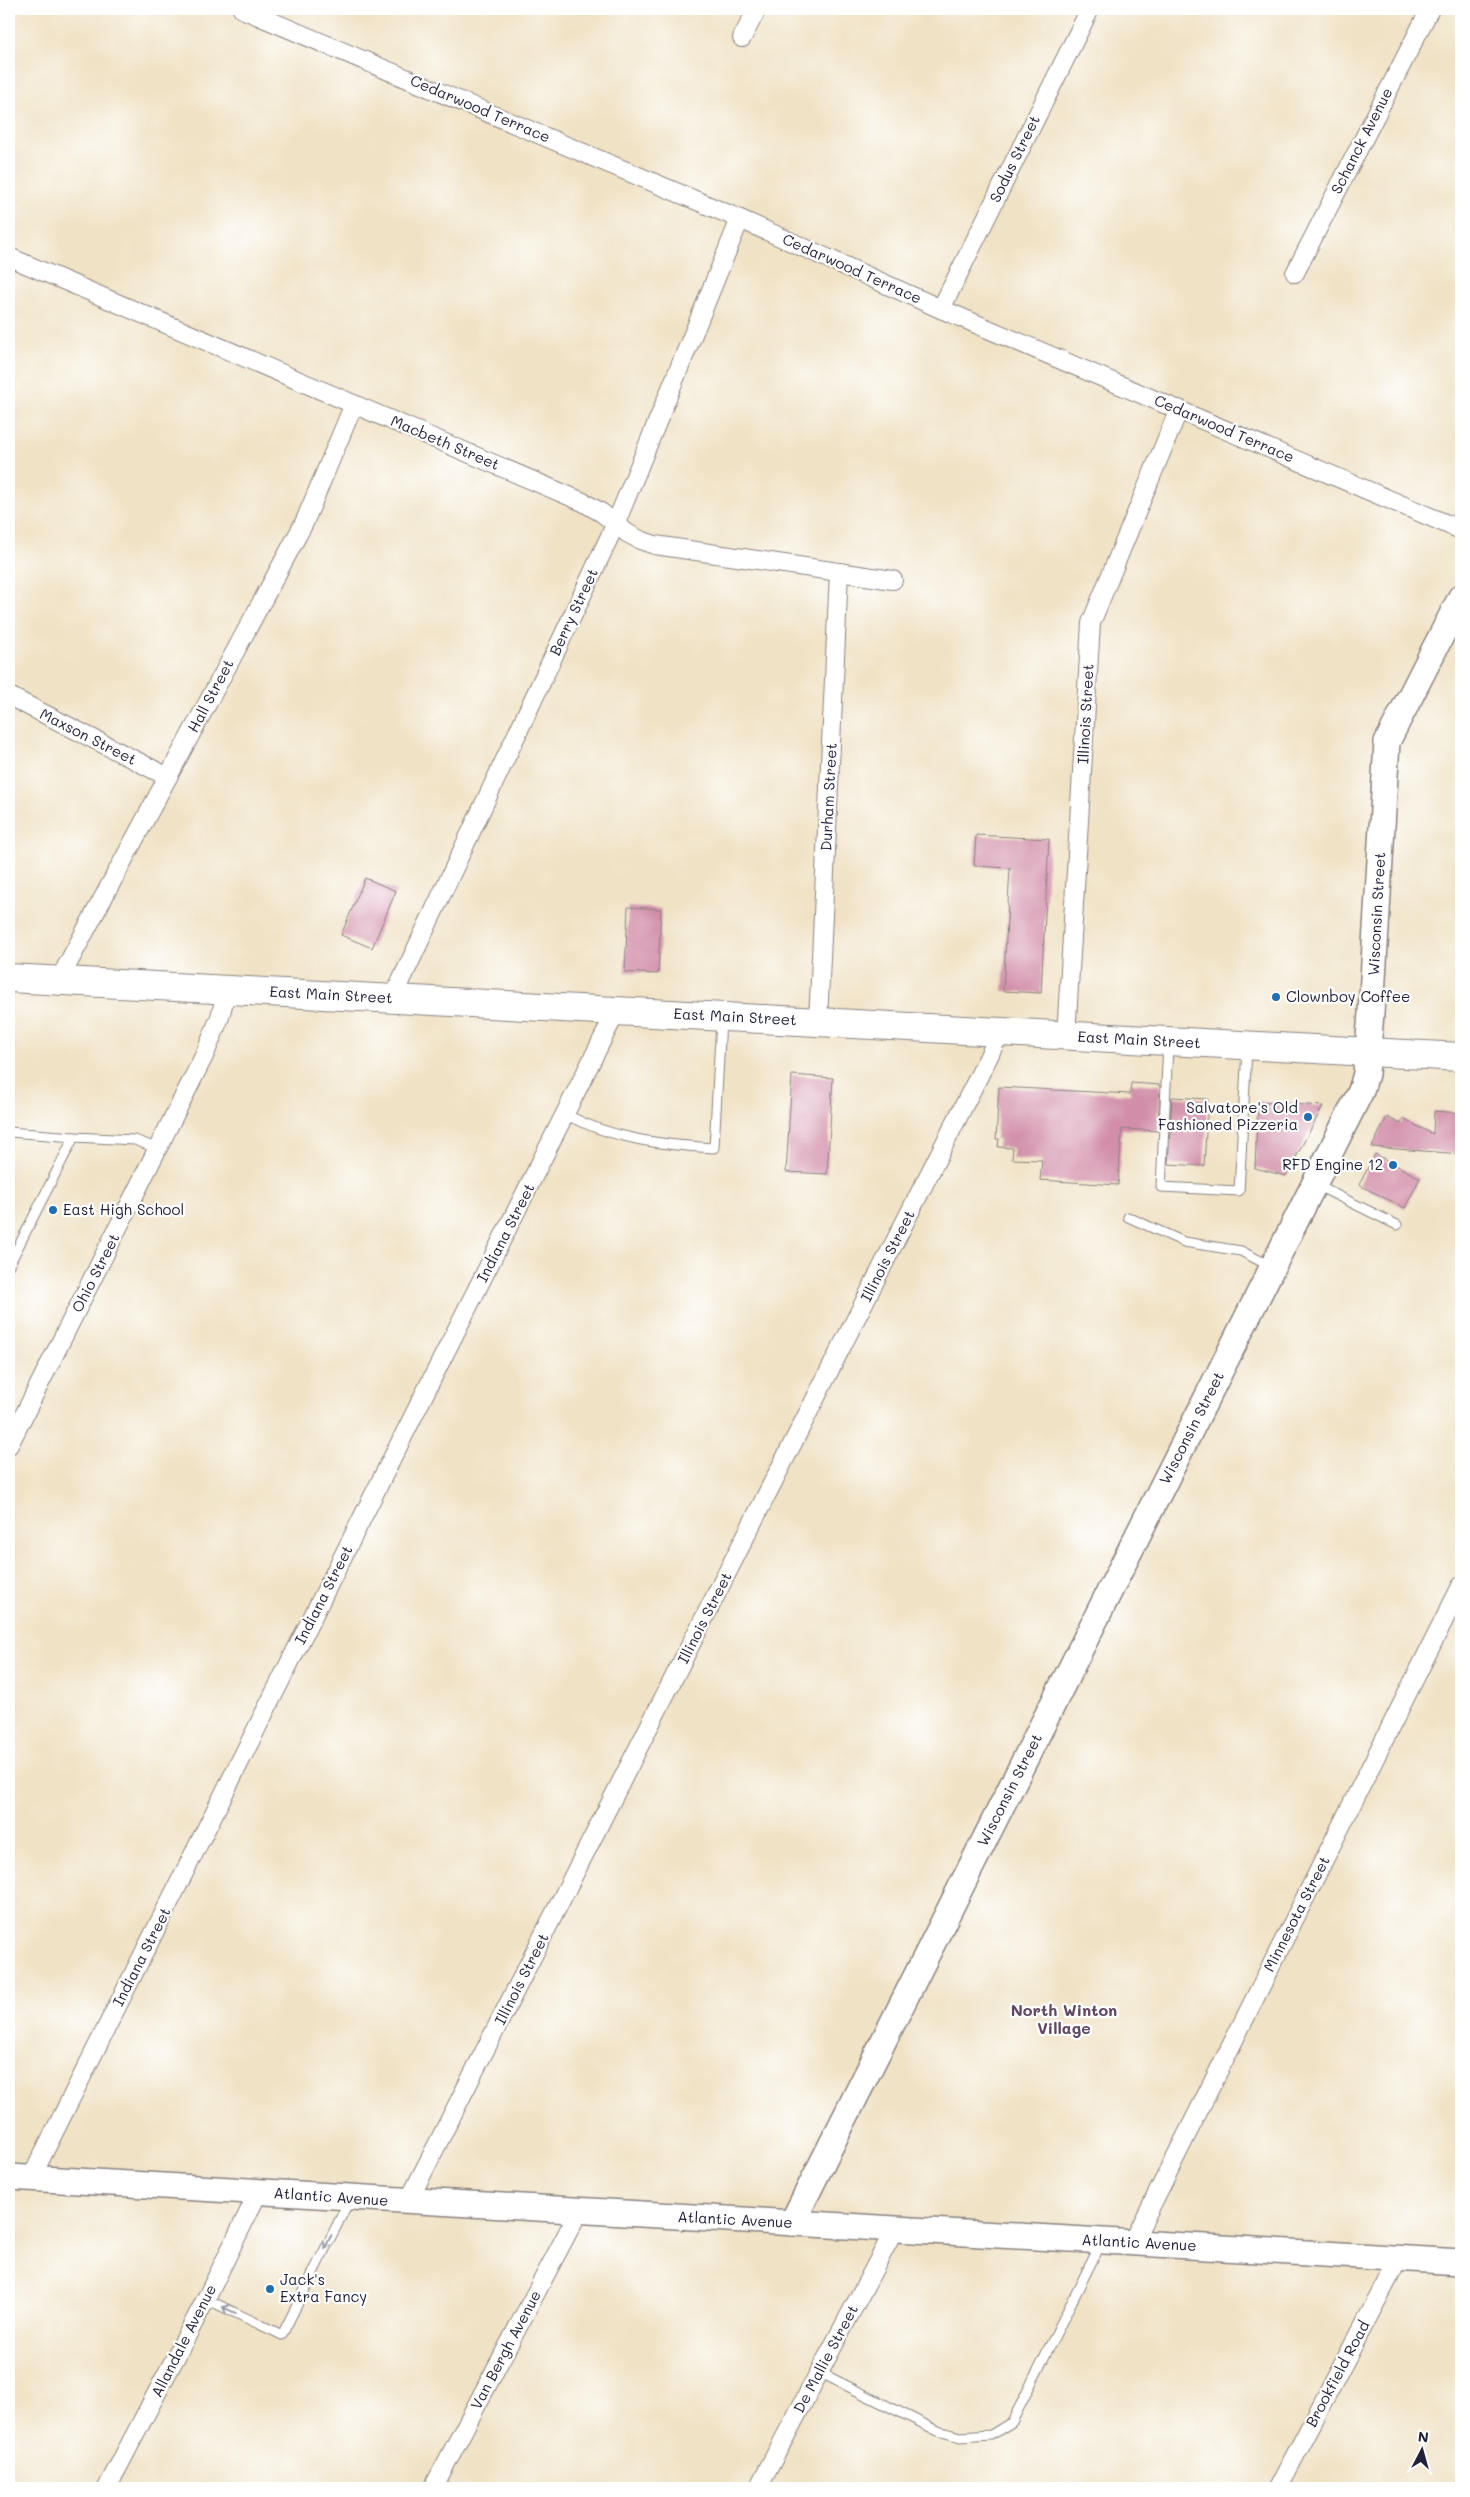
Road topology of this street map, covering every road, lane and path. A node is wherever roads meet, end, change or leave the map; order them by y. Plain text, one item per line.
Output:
1 (242, 9) edge
2 (757, 9) edge
3 (1090, 9) edge
4 (1430, 9) edge
5 (742, 38) dead end
6 (740, 219) junction
7 (9, 257) edge
8 (1295, 273) dead end
9 (941, 309) junction
10 (354, 404) junction
11 (1179, 409) junction
12 (616, 523) junction
13 (1461, 530) edge
14 (839, 572) junction
15 (892, 580) dead end
16 (1461, 597) edge
17 (9, 696) edge
18 (168, 777) junction
19 (9, 978) edge
20 (58, 982) junction
21 (227, 989) junction
22 (393, 998) junction
23 (617, 1010) junction
24 (721, 1016) junction
25 (818, 1022) junction
26 (1000, 1032) junction
27 (1066, 1036) junction
28 (1168, 1042) junction
29 (1247, 1046) junction
30 (1368, 1053) junction
31 (1461, 1057) edge
32 (565, 1114) junction
33 (9, 1132) edge
34 (74, 1136) junction
35 (158, 1149) junction
36 (1314, 1184) junction
37 (1128, 1217) dead end
38 (1397, 1226) dead end
39 (9, 1265) edge
40 (1273, 1268) junction
41 (9, 1445) edge
42 (1461, 1586) edge
43 (20, 2178) edge
44 (258, 2193) junction
45 (350, 2198) junction
46 (408, 2202) junction
47 (579, 2211) junction
48 (792, 2223) junction
49 (895, 2229) junction
50 (1102, 2240) junction
51 (1133, 2242) junction
52 (1398, 2260) junction
53 (1461, 2262) edge
54 (206, 2300) junction
55 (819, 2372) junction
56 (107, 2488) edge
57 (433, 2488) edge
58 (758, 2488) edge
59 (1278, 2488) edge

1 - 6 street, Cedarwood Terrace
2 - 5 street
3 - 9 street, Sodus Street
4 - 8 street, Schanck Avenue
6 - 9 street, Cedarwood Terrace
6 - 12 street, Berry Street
7 - 10 street, Macbeth Street
9 - 11 street, Cedarwood Terrace
10 - 12 street, Macbeth Street
10 - 18 street, Hall Street
11 - 13 street, Cedarwood Terrace
11 - 27 street, Illinois Street
12 - 14 street, Macbeth Street
12 - 22 street, Berry Street
14 - 15 street, Macbeth Street
14 - 25 street, Durham Street
16 - 30 street, Wisconsin Street
17 - 18 street, Maxson Street
18 - 20 street, Hall Street
19 - 20 main road, East Main Street
20 - 21 main road, East Main Street
21 - 22 main road, East Main Street
21 - 35 street, Ohio Street
22 - 23 main road, East Main Street
23 - 24 main road, East Main Street
23 - 32 street, Indiana Street
24 - 25 main road, East Main Street
24 - 32 lane
25 - 26 main road, East Main Street
26 - 27 main road, East Main Street
26 - 46 street, Illinois Street
27 - 28 main road, East Main Street
28 - 29 main road, East Main Street
28 - 29 lane
29 - 30 main road, East Main Street
30 - 31 main road, East Main Street
30 - 36 street, Wisconsin Street
32 - 43 street, Indiana Street
33 - 34 lane
34 - 35 lane
34 - 39 lane
35 - 41 street, Ohio Street
36 - 38 lane
36 - 40 street, Wisconsin Street
37 - 40 lane
40 - 48 street, Wisconsin Street
42 - 51 street, Minnesota Street
43 - 44 street, Atlantic Avenue
44 - 45 street, Atlantic Avenue
44 - 54 street, Allandale Avenue
45 - 46 street, Atlantic Avenue
45 -> 54 lane
46 - 47 street, Atlantic Avenue
47 - 48 street, Atlantic Avenue
47 - 57 street, Van Bergh Avenue
48 - 49 street, Atlantic Avenue
49 - 50 street, Atlantic Avenue
49 - 55 street, De Mallie Street
50 - 51 street, Atlantic Avenue
50 - 55 lane
51 - 52 street, Atlantic Avenue
52 - 53 street, Atlantic Avenue
52 - 59 street, Brookfield Road
54 - 56 street, Allandale Avenue
55 - 58 street, De Mallie Street

